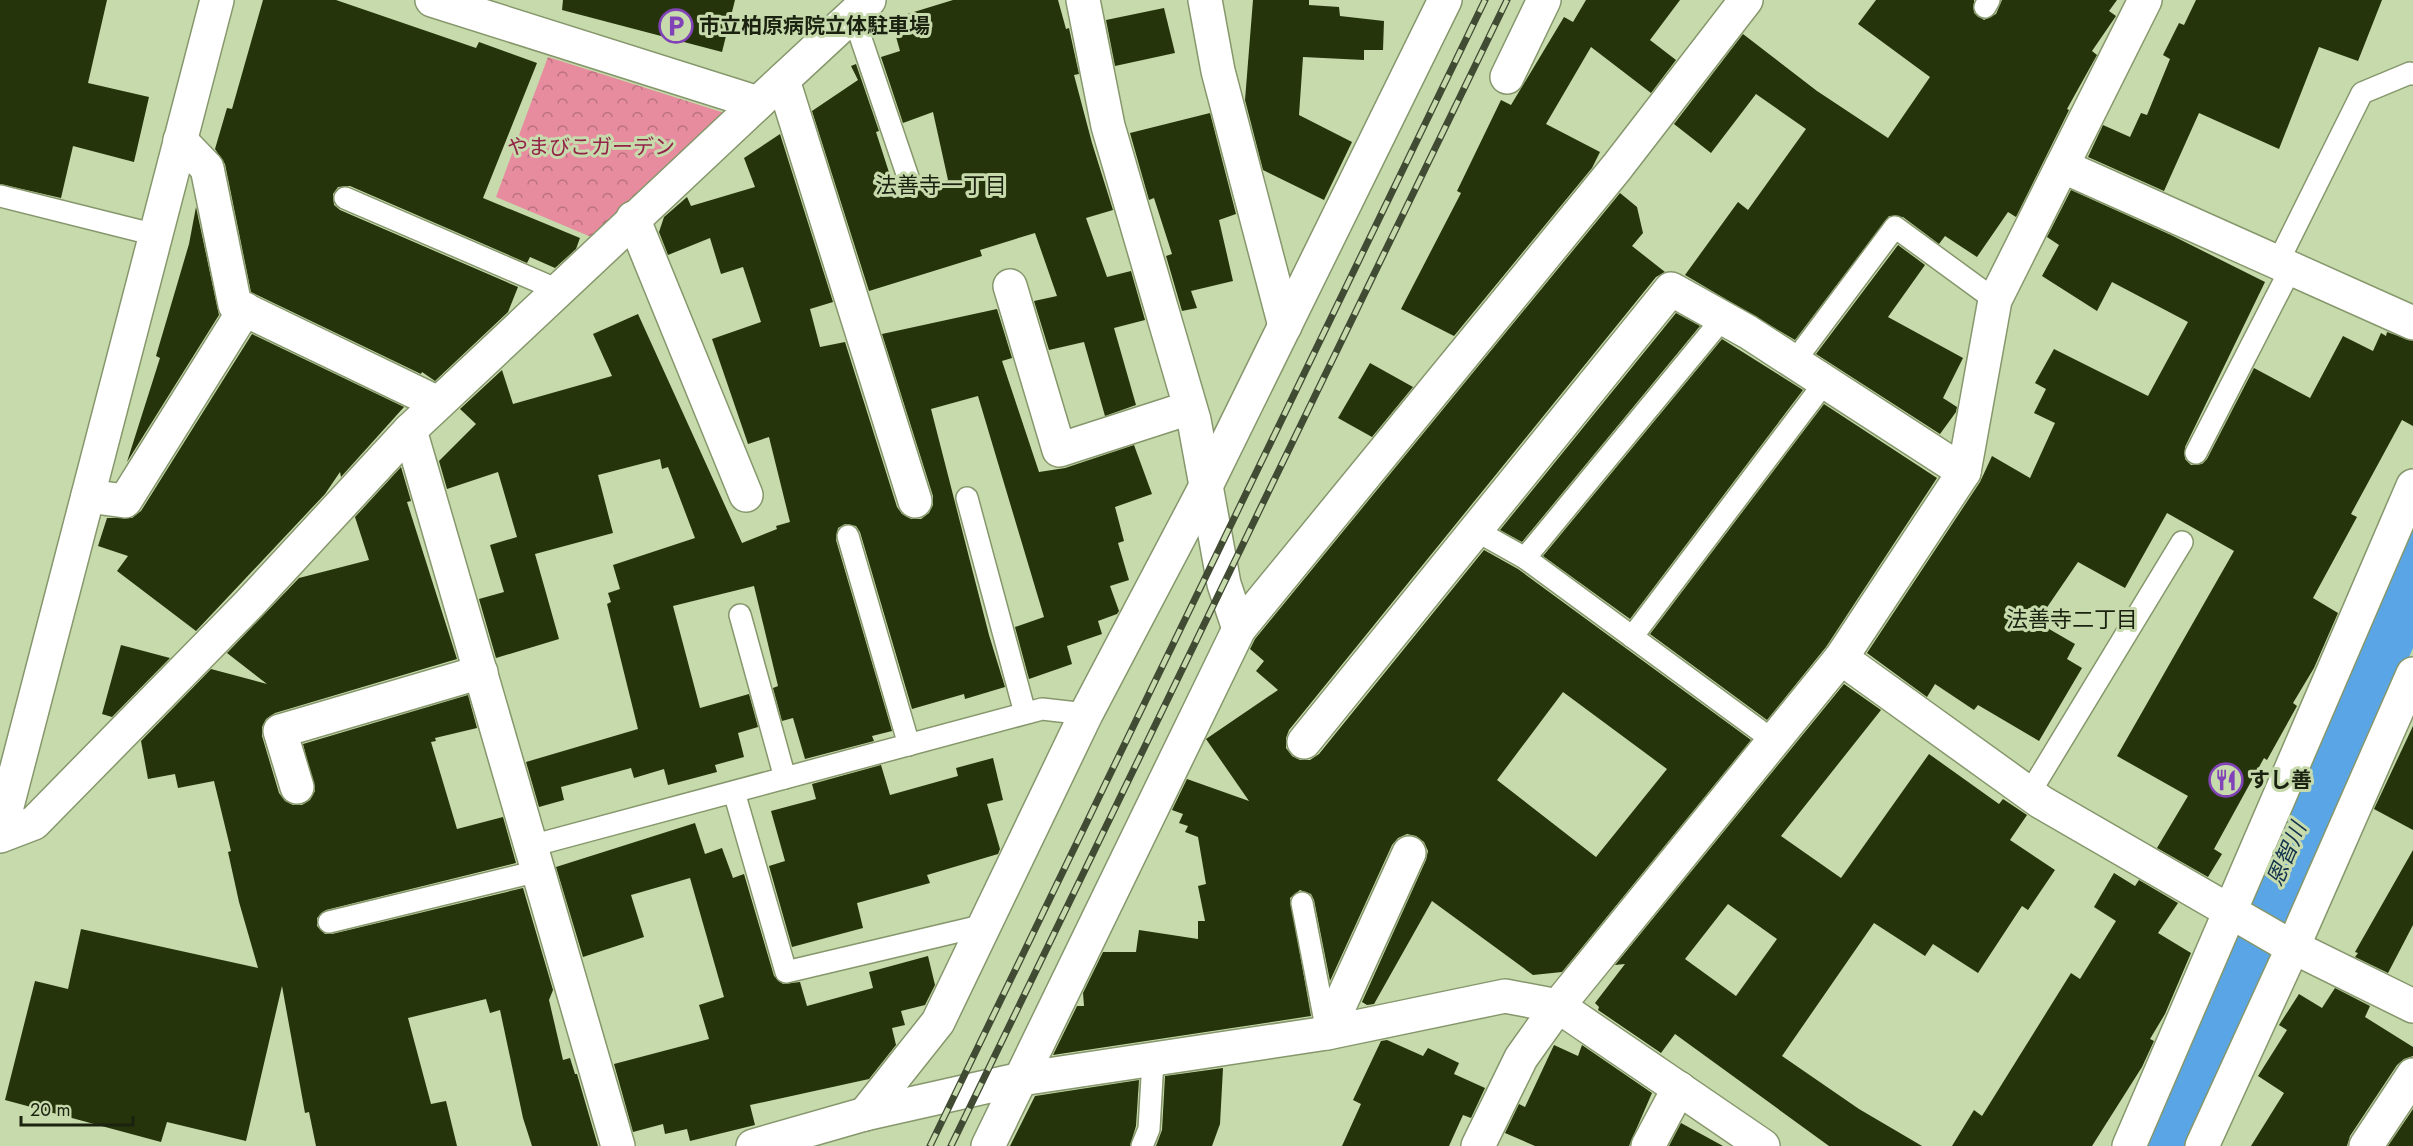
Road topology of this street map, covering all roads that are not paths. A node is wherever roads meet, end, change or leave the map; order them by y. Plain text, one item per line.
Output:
1 (217, 0) edge
2 (432, 0) edge
3 (1083, 0) edge
4 (1205, 0) edge
5 (1445, 0) edge
6 (1544, 0) edge
7 (1746, 0) edge
8 (2145, 0) edge
9 (861, 7) edge
10 (2413, 74) edge
11 (1507, 77) dead end
12 (783, 80) junction
13 (758, 103) junction
14 (180, 140) junction
15 (2062, 166) junction
16 (910, 183) dead end
17 (0, 196) edge
18 (345, 198) dead end
19 (633, 218) junction
20 (156, 235) junction
21 (2284, 265) junction
22 (1010, 286) dead end
23 (558, 290) junction
24 (1995, 300) junction
25 (245, 309) junction
26 (1722, 318) junction
27 (2413, 323) edge
28 (1285, 326) junction
29 (1794, 362) junction
30 (1825, 382) junction
31 (438, 403) junction
32 (1189, 408) junction
33 (410, 430) junction
34 (2196, 453) dead end
35 (1964, 472) junction
36 (1207, 484) junction
37 (2413, 486) edge
38 (746, 495) dead end
39 (88, 496) junction
40 (967, 498) dead end
41 (915, 501) dead end
42 (1475, 530) junction
43 (848, 536) dead end
44 (2182, 542) dead end
45 (1526, 558) junction
46 (740, 615) dead end
47 (1239, 629) junction
48 (1632, 637) junction
49 (1841, 658) junction
50 (481, 672) junction
51 (2413, 674) edge
52 (1025, 713) junction
53 (1086, 714) junction
54 (1774, 741) junction
55 (1304, 742) dead end
56 (909, 745) junction
57 (785, 778) junction
58 (297, 787) dead end
59 (734, 792) junction
60 (2029, 794) junction
61 (0, 835) edge
62 (1409, 853) dead end
63 (535, 859) junction
64 (1302, 903) dead end
65 (2236, 915) junction
66 (329, 921) dead end
67 (985, 925) junction
68 (2288, 945) junction
69 (1558, 1006) junction
70 (2413, 1006) edge
71 (1328, 1033) junction
72 (1153, 1060) junction
73 (2413, 1075) edge
74 (1021, 1079) junction
75 (1679, 1088) junction
76 (865, 1114) junction
77 (1756, 1144) edge
78 (618, 1146) edge
79 (753, 1146) edge
80 (988, 1146) edge
81 (1142, 1146) edge
82 (1478, 1146) edge
83 (1648, 1146) edge
84 (2129, 1146) edge
85 (2202, 1146) edge
86 (2366, 1146) edge

1 - 14 street
2 - 13 street
3 - 32 street
4 - 28 street
5 - 28 street
6 - 11 street
7 - 47 street
8 - 15 street
9 - 12 street
9 - 16 lane
10 - 21 lane
12 - 13 street
12 - 41 street
13 - 19 street
14 - 20 street
14 - 25 street
15 - 21 street
15 - 24 street
17 - 20 lane
18 - 23 lane
19 - 23 street
19 - 38 street
20 - 39 street
21 - 27 street
21 - 34 lane
22 - 32 street
23 - 31 street
24 - 29 lane
24 - 35 street
25 - 31 street
25 - 39 street
26 - 29 street
26 - 42 street
26 - 45 lane
28 - 36 street
29 - 30 street
30 - 35 street
30 - 48 lane
31 - 33 street
32 - 36 street
33 - 50 street
33 - 61 street
35 - 49 street
36 - 47 street
36 - 53 street
37 - 65 street
39 - 61 street
40 - 52 lane
42 - 45 lane
42 - 55 street
43 - 56 lane
44 - 60 lane
45 - 48 lane
46 - 57 lane
47 - 74 street
48 - 54 lane
49 - 54 street
49 - 60 street
50 - 58 street
50 - 63 street
51 - 68 street
52 - 53 lane
52 - 56 lane
53 - 67 street
54 - 69 street
56 - 57 lane
57 - 59 lane
59 - 63 lane
59 - 67 lane
60 - 65 street
62 - 71 street
63 - 66 lane
63 - 78 street
64 - 71 lane
65 - 68 street
65 - 84 street
67 - 76 street
68 - 70 street
68 - 85 street
69 - 71 street
69 - 75 street
69 - 82 street
71 - 72 street
72 - 74 street
72 - 81 lane
73 - 86 street
74 - 76 street
74 - 80 street
75 - 77 street
75 - 83 street
76 - 79 street

